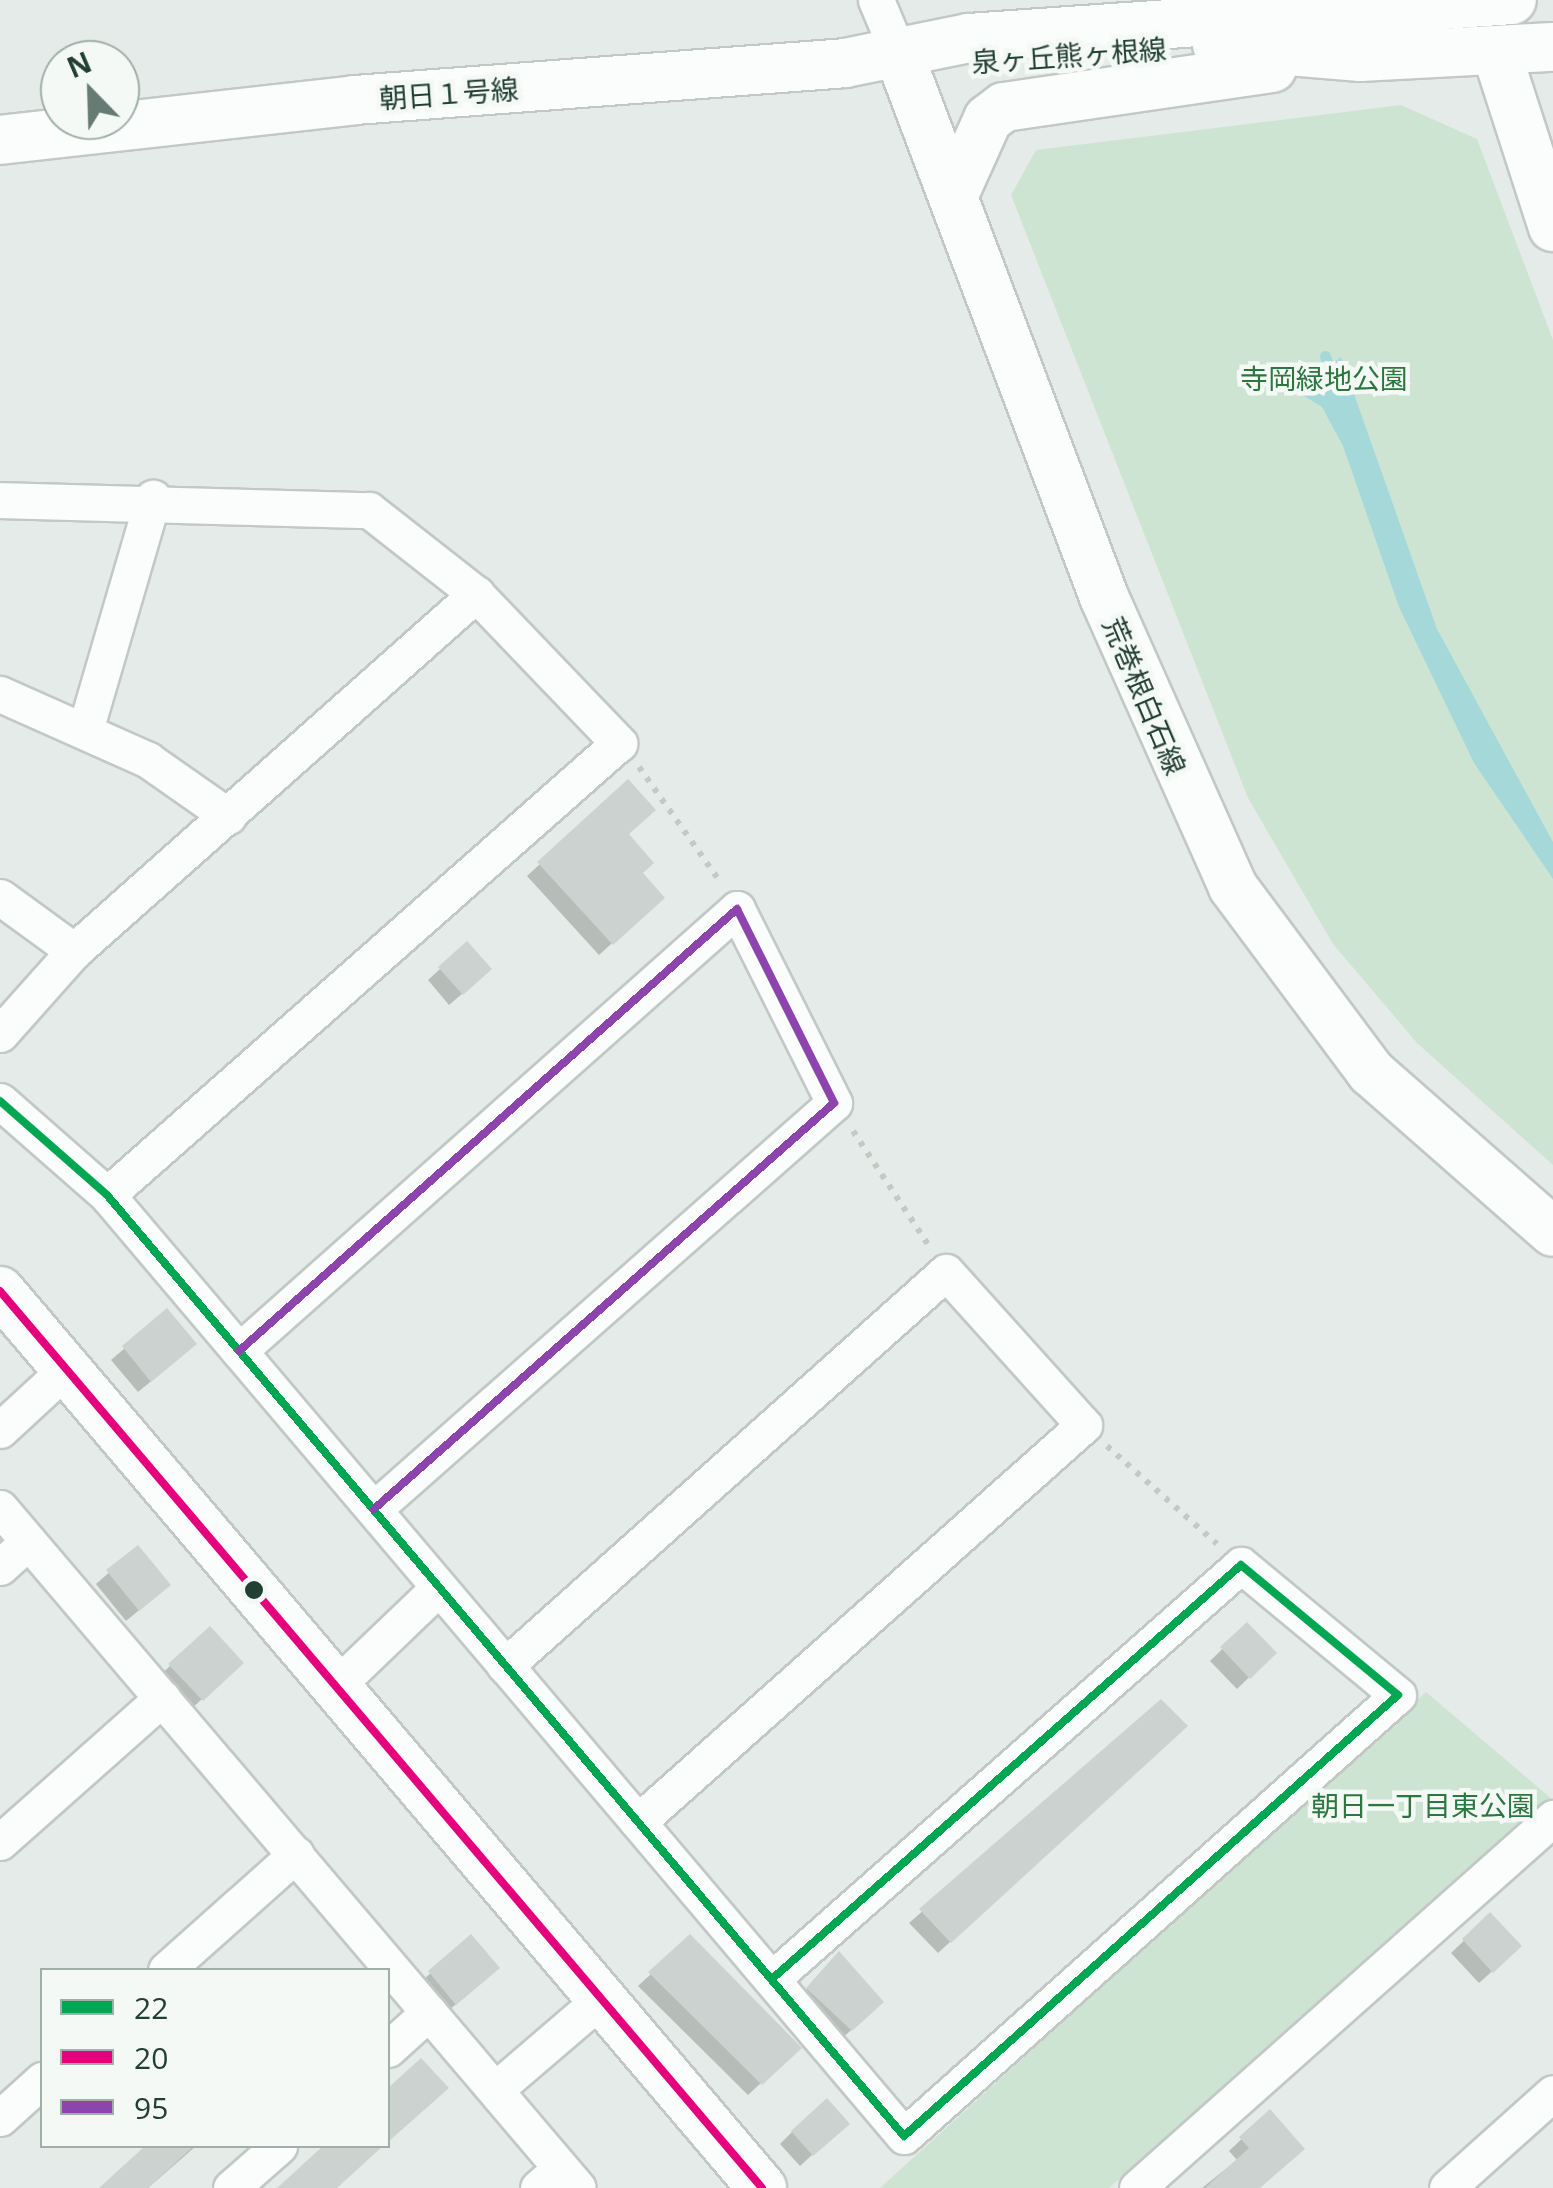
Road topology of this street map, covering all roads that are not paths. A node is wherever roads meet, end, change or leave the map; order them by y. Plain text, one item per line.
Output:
1 (876, 0) edge
2 (1512, 0) edge
3 (1553, 46) edge
4 (1496, 51) junction
5 (900, 57) junction
6 (1360, 57) junction
7 (0, 140) edge
8 (956, 188) junction
9 (1553, 227) edge
10 (153, 498) junction
11 (0, 500) edge
12 (476, 594) junction
13 (0, 694) edge
14 (86, 728) junction
15 (228, 816) junction
16 (0, 897) edge
17 (74, 951) junction
18 (0, 1034) edge
19 (0, 1100) edge
20 (107, 1194) junction
21 (1553, 1232) edge
22 (0, 1290) edge
23 (239, 1351) junction
24 (66, 1369) junction
25 (0, 1430) edge
26 (0, 1508) edge
27 (374, 1509) junction
28 (28, 1542) junction
29 (0, 1567) edge
30 (437, 1590) junction
31 (505, 1666) junction
32 (336, 1686) junction
33 (162, 1698) junction
34 (1553, 1818) edge
35 (638, 1822) junction
36 (0, 1842) edge
37 (296, 1854) junction
38 (168, 1968) edge
39 (773, 1978) junction
40 (602, 1998) junction
41 (429, 2012) junction
42 (390, 2048) edge
43 (40, 2082) edge
44 (496, 2089) junction
45 (1553, 2093) edge
46 (0, 2118) edge
47 (277, 2148) edge
48 (559, 2181) edge
49 (231, 2188) edge
50 (762, 2188) edge
51 (1137, 2188) edge
52 (1447, 2188) edge

1 - 5 street
2 - 5 street, 泉ヶ丘熊ヶ根線
3 - 4 street, 泉ヶ丘熊ヶ根線
4 - 6 street, 泉ヶ丘熊ヶ根線
4 - 9 street
5 - 6 street, 泉ヶ丘熊ヶ根線
5 - 7 street, 朝日１号線
5 - 8 street, 荒巻根白石線
6 - 8 street
8 - 21 street, 荒巻根白石線
10 - 11 street
10 - 12 street
10 - 14 street
12 - 15 street
12 - 20 street
13 - 14 street
14 - 15 street
15 - 17 street
16 - 17 street
17 - 18 street
19 - 20 street
20 - 23 street
22 - 24 street
23 - 27 street
23 - 27 street
24 - 25 street
24 - 32 street
26 - 28 street
27 - 30 street
28 - 29 street
28 - 33 street
30 - 31 street
30 - 32 street
31 - 35 street
31 - 35 street
32 - 40 street
33 - 36 street
33 - 37 street
34 - 51 street
35 - 39 street
37 - 38 street
37 - 41 street
39 - 39 street
40 - 44 street
40 - 50 street
41 - 42 street
41 - 44 street
43 - 46 street
44 - 48 street
45 - 52 street
47 - 49 street

